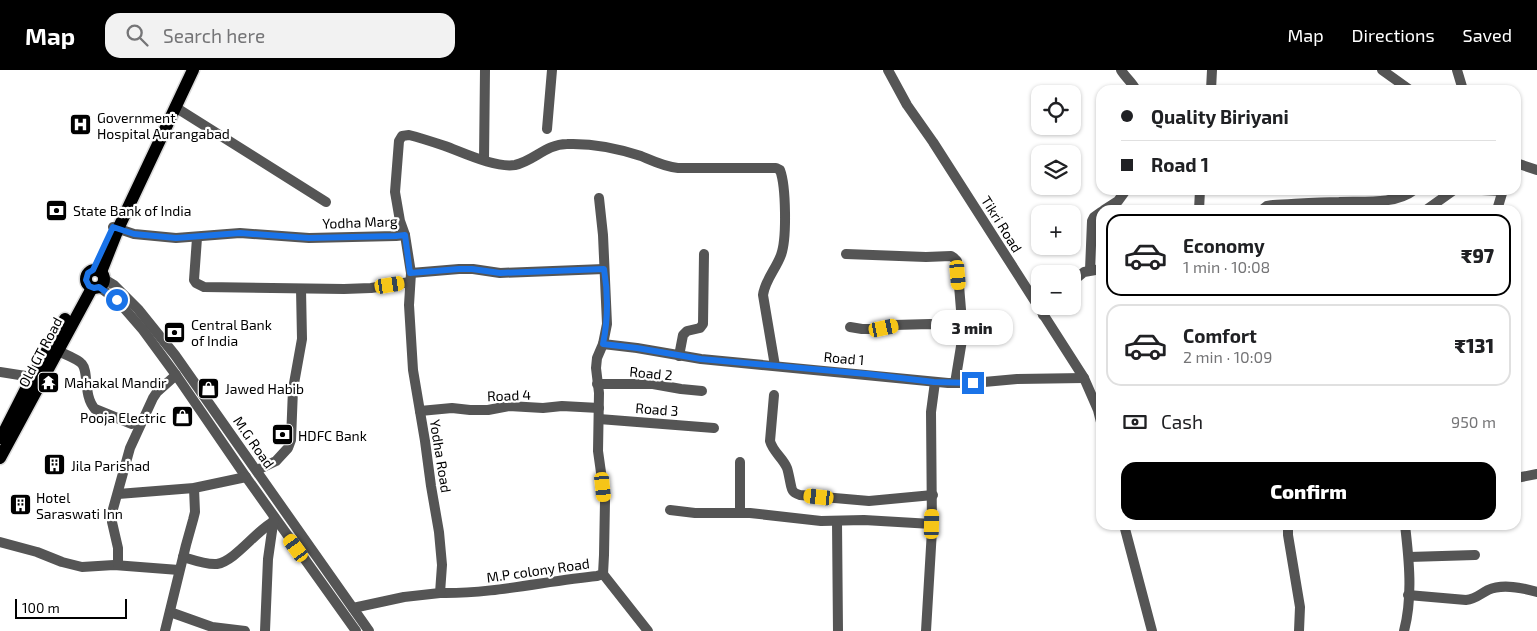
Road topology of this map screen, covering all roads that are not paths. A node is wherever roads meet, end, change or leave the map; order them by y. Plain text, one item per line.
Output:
1 (186, 70) edge
2 (193, 70) edge
3 (485, 70) edge
4 (552, 70) edge
5 (888, 70) edge
6 (1121, 70) edge
7 (1212, 70) edge
8 (1382, 70) edge
9 (1457, 70) edge
10 (1134, 85) edge
11 (1211, 85) edge
12 (1403, 85) edge
13 (1462, 85) edge
14 (175, 107) junction
15 (547, 129) dead end
16 (484, 160) junction
17 (1521, 165) edge
18 (1537, 170) edge
19 (1122, 195) edge
20 (1407, 195) edge
21 (1447, 195) edge
22 (599, 198) dead end
23 (326, 202) dead end
24 (1112, 205) edge
25 (1370, 205) edge
26 (1433, 205) edge
27 (1096, 216) edge
28 (115, 228) junction
29 (405, 235) junction
30 (196, 238) junction
31 (704, 254) dead end
32 (846, 254) dead end
33 (604, 269) junction
34 (1096, 269) edge
35 (1090, 270) junction
36 (1081, 274) edge
37 (410, 278) junction
38 (96, 280) junction
39 (301, 289) junction
40 (1031, 296) edge
41 (1043, 315) edge
42 (962, 326) junction
43 (850, 327) dead end
44 (603, 344) junction
45 (58, 350) junction
46 (679, 356) junction
47 (775, 366) junction
48 (0, 372) edge
49 (176, 375) junction
50 (32, 377) junction
51 (1084, 378) junction
52 (934, 382) junction
53 (955, 383) junction
54 (597, 384) junction
55 (702, 391) dead end
56 (774, 395) dead end
57 (599, 408) junction
58 (1096, 408) edge
59 (420, 411) junction
60 (599, 419) junction
61 (132, 424) dead end
62 (714, 428) dead end
63 (0, 440) edge
64 (0, 458) edge
65 (740, 462) dead end
66 (257, 470) junction
67 (1537, 474) edge
68 (246, 477) junction
69 (1521, 477) edge
70 (194, 488) junction
71 (118, 494) junction
72 (932, 495) junction
73 (670, 510) dead end
74 (740, 512) junction
75 (273, 519) junction
76 (837, 522) junction
77 (932, 524) junction
78 (1125, 530) edge
79 (1288, 530) edge
80 (1405, 530) edge
81 (0, 542) edge
82 (1475, 555) dead end
83 (182, 557) junction
84 (1408, 557) junction
85 (118, 565) junction
86 (179, 570) junction
87 (603, 574) junction
88 (1537, 592) edge
89 (440, 593) junction
90 (1408, 595) junction
91 (353, 608) junction
92 (170, 612) junction
93 (165, 631) edge
94 (245, 631) edge
95 (265, 631) edge
96 (356, 631) edge
97 (369, 631) edge
98 (648, 631) edge
99 (838, 631) edge
100 (926, 631) edge
101 (1152, 631) edge
102 (1299, 631) edge
103 (1404, 631) edge

1 - 28 main road, Old GT Road
2 - 14 main road, Old GT Road
3 - 16 street
4 - 15 street
5 - 40 street, Tikri Road
6 - 10 street
7 - 11 street
8 - 12 street
9 - 13 street
14 - 23 street
14 - 28 main road, Old GT Road
16 - 29 street, Yodha Marg
16 - 47 street, Yodha Marg
17 - 18 street
19 - 24 street
20 - 25 street
21 - 26 street
22 - 33 street, M.P colony Road
27 - 35 street
28 - 30 street, Yodha Marg
28 - 38 main road, Old GT Road
29 - 30 street, Yodha Marg
29 - 37 street, Yodha Road
30 - 39 street
31 - 46 street
32 - 42 street
33 - 37 street
33 - 44 street, M.P colony Road
34 - 35 street
35 - 36 street
37 - 39 street
37 - 59 street, Yodha Road
38 - 45 main road, Old GT Road
38 - 49 street, M.G Road
38 - 50 main road, Old GT Road
38 - 66 street, M.G Road
39 - 66 street
41 - 51 street, Tikri Road
42 - 43 street
42 - 53 street
44 - 46 street, Road 1
44 - 54 street, M.P colony Road
45 - 61 street
45 - 64 main road, Old GT Road
46 - 47 street, Road 1
47 - 52 street, Road 1
48 - 50 street
49 - 68 street, M.G Road
49 - 71 street
50 - 63 main road, Old GT Road
51 - 53 street, Road 1
51 - 58 street, Tikri Road
52 - 53 street, Road 1
52 - 72 street
54 - 55 street, Road 2
54 - 57 street, M.P colony Road
56 - 72 street
57 - 59 street, Road 4
57 - 60 street, M.P colony Road
59 - 89 street, Yodha Road
60 - 62 street, Road 3
60 - 87 street, M.P colony Road
65 - 74 street
66 - 91 street, M.G Road
67 - 69 street
68 - 70 street
68 - 75 street, M.G Road
70 - 71 street
70 - 83 street
71 - 85 street
72 - 77 street
73 - 74 street
74 - 76 street
75 - 83 street
75 - 95 street
75 - 96 street, M.G Road
76 - 77 street
76 - 99 street
77 - 100 street
78 - 101 street
79 - 102 street
80 - 84 street
81 - 85 street
82 - 84 street
83 - 86 street
84 - 90 street
85 - 86 street
86 - 92 street
87 - 89 street, M.P colony Road
87 - 98 street
88 - 90 street
89 - 91 street
90 - 103 street
91 - 97 street, M.G Road
92 - 93 street
92 - 94 street

